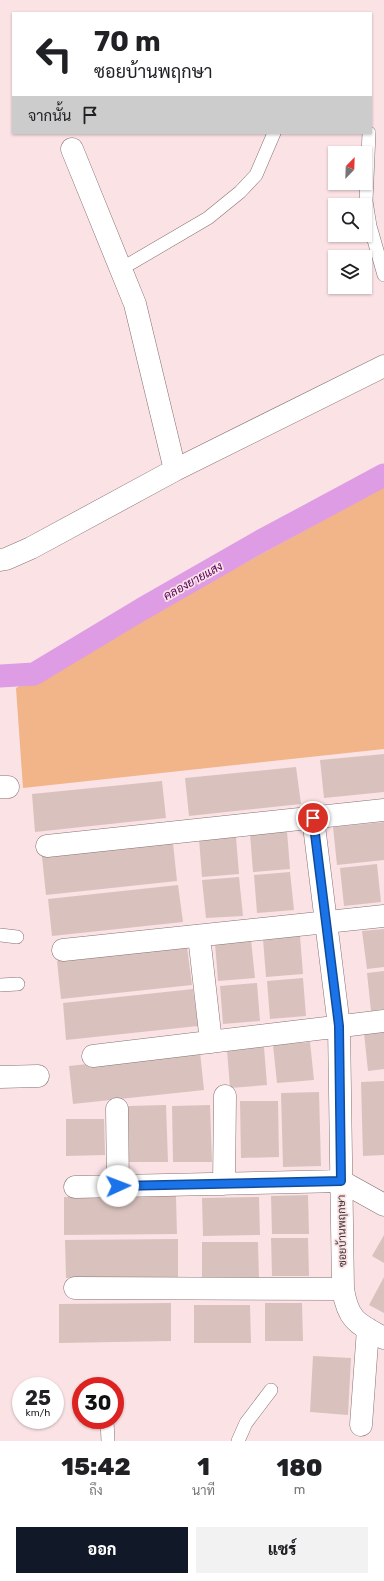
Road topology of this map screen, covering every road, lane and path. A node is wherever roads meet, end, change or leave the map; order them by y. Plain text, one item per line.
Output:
1 (274, 134) edge
2 (369, 134) edge
3 (72, 149) dead end
4 (379, 238) edge
5 (121, 269) junction
6 (384, 276) edge
7 (384, 366) edge
8 (175, 470) junction
9 (0, 560) edge
10 (384, 810) edge
11 (313, 818) junction
12 (47, 846) dead end
13 (384, 916) edge
14 (326, 923) junction
15 (0, 935) edge
16 (199, 936) junction
17 (17, 937) dead end
18 (63, 950) dead end
19 (18, 984) dead end
20 (0, 985) edge
21 (384, 1021) edge
22 (339, 1026) junction
23 (211, 1042) junction
24 (93, 1056) dead end
25 (38, 1076) dead end
26 (0, 1077) edge
27 (225, 1096) dead end
28 (117, 1109) dead end
29 (341, 1181) junction
30 (224, 1184) junction
31 (118, 1186) junction
32 (75, 1187) dead end
33 (384, 1205) edge
34 (75, 1288) dead end
35 (343, 1289) junction
36 (376, 1334) edge
37 (272, 1390) dead end
38 (361, 1424) dead end
39 (107, 1429) edge
40 (108, 1441) edge
41 (238, 1441) edge

1 - 5 lane
2 - 4 lane
3 - 5 street
4 - 6 lane
5 - 8 street
7 - 8 street
8 - 9 street
10 - 11 street
11 - 12 street
11 - 14 street, ซอยบ้านพฤกษา
13 - 14 street
14 - 16 street
14 - 22 street, ซอยบ้านพฤกษา
15 - 17 lane
16 - 18 street
16 - 23 street
19 - 20 lane
21 - 22 street
22 - 23 street
22 - 29 street, ซอยบ้านพฤกษา
23 - 24 street
25 - 26 street
27 - 30 street
28 - 31 street
29 - 30 street
29 - 33 street
29 - 35 street, ซอยบ้านพฤกษา
30 - 31 street
31 - 32 street
34 - 35 street
35 - 36 street, ซอยบ้านพฤกษา
36 - 38 street
37 - 41 lane
39 - 40 lane

